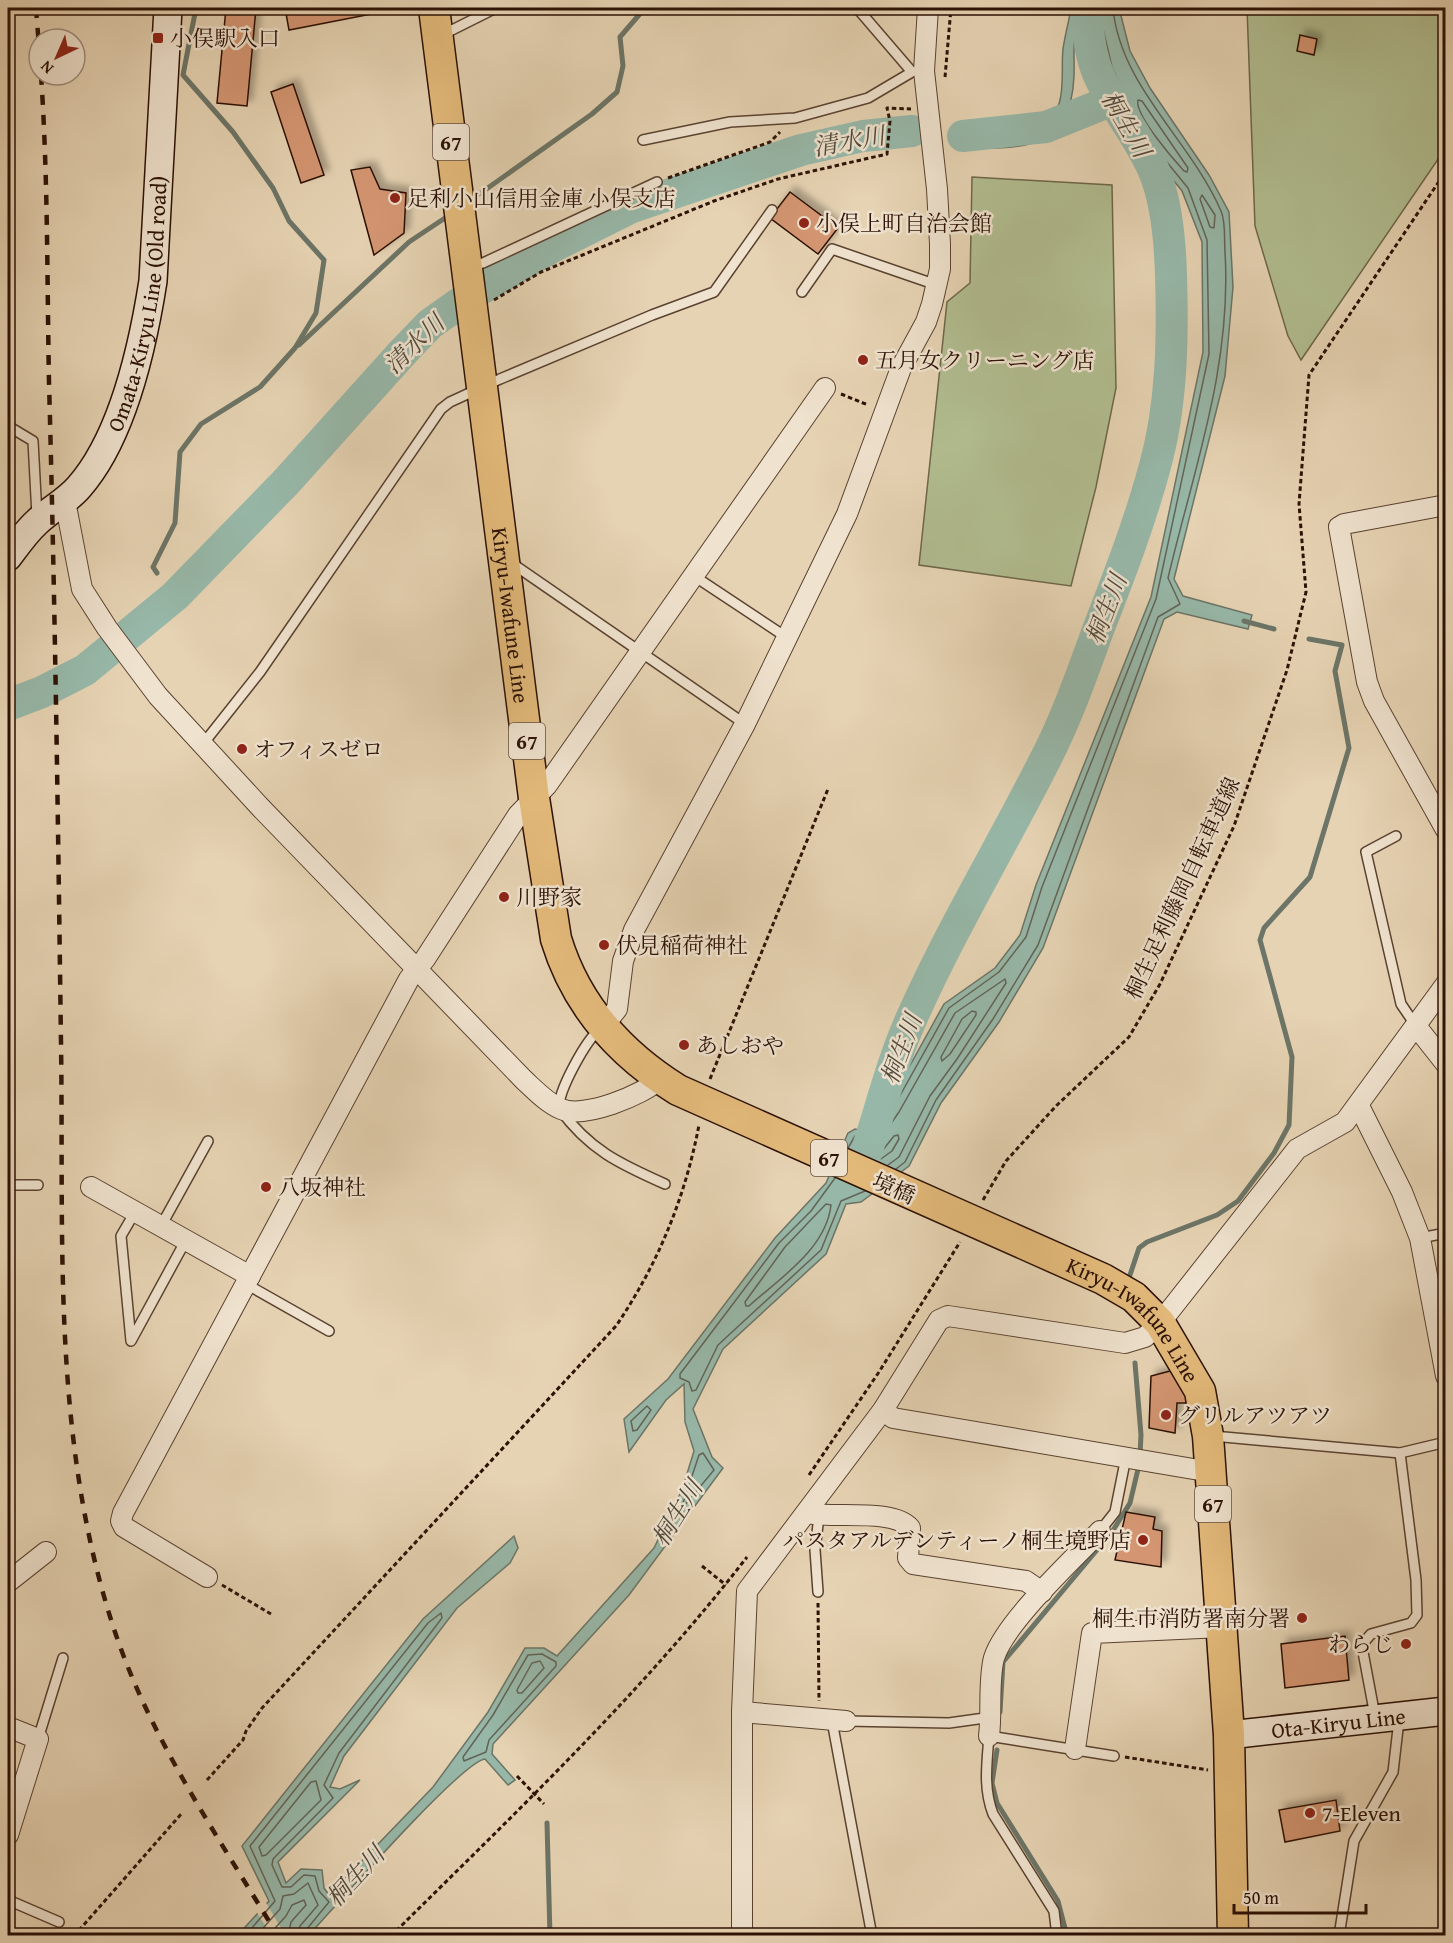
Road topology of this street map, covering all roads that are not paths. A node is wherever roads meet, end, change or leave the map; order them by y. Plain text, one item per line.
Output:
1 (168, 8) edge
2 (434, 8) edge
3 (496, 8) edge
4 (857, 8) edge
5 (928, 8) edge
6 (437, 37) junction
7 (918, 72) junction
8 (643, 140) dead end
9 (657, 182) road end
10 (772, 210) dead end
11 (468, 271) junction
12 (937, 283) junction
13 (802, 292) dead end
14 (483, 387) junction
15 (825, 388) road end
16 (8, 426) edge
17 (65, 501) junction
18 (1446, 505) edge
19 (37, 522) junction
20 (8, 557) edge
21 (503, 557) junction
22 (694, 576) junction
23 (786, 637) junction
24 (641, 653) junction
25 (745, 724) junction
26 (203, 744) junction
27 (534, 798) junction
28 (1446, 830) edge
29 (1396, 836) dead end
30 (417, 968) junction
31 (1446, 984) edge
32 (604, 1025) junction
33 (1416, 1026) junction
34 (1446, 1064) edge
35 (660, 1079) junction
36 (703, 1104) joint
37 (1359, 1106) junction
38 (559, 1108) junction
39 (208, 1142) dead end
40 (665, 1184) dead end
41 (8, 1185) edge
42 (38, 1185) dead end
43 (92, 1187) dead end
44 (135, 1212) junction
45 (958, 1223) joint
46 (161, 1226) junction
47 (1446, 1233) edge
48 (1420, 1238) junction
49 (186, 1240) junction
50 (248, 1280) junction
51 (1160, 1323) junction
52 (329, 1331) dead end
53 (1446, 1376) edge
54 (883, 1410) junction
55 (1208, 1436) junction
56 (1446, 1442) edge
57 (1400, 1453) junction
58 (1126, 1457) junction
59 (1211, 1472) junction
60 (813, 1514) junction
61 (1100, 1531) joint
62 (46, 1552) dead end
63 (207, 1576) road end
64 (8, 1582) edge
65 (818, 1592) road end
66 (1042, 1592) junction
67 (1222, 1627) junction
68 (63, 1658) dead end
69 (1443, 1711) edge
70 (742, 1713) junction
71 (992, 1716) junction
72 (1387, 1719) junction
73 (833, 1721) junction
74 (8, 1727) edge
75 (1229, 1735) junction
76 (989, 1736) junction
77 (38, 1739) junction
78 (1075, 1749) junction
79 (1114, 1755) road end
80 (8, 1836) edge
81 (8, 1900) edge
82 (59, 1922) dead end
83 (742, 1935) edge
84 (872, 1935) edge
85 (1057, 1935) edge
86 (1233, 1935) edge
87 (1339, 1935) edge

1 - 17 street, Omata-Kiryu Line (Old road)
2 - 6 main road, 67
3 - 6 lane
4 - 7 lane
5 - 7 street
6 - 11 main road, 67
7 - 8 lane
7 - 12 street
9 - 11 lane
10 - 14 lane
11 - 14 main road, Kiryu-Iwafune Line / 67
12 - 13 lane
12 - 23 street
14 - 21 main road, Kiryu-Iwafune Line / 67
14 - 26 lane
15 - 22 street
16 - 19 lane
17 - 19 street, Omata-Kiryu Line (Old road)
17 - 26 street
18 - 28 street
19 - 20 street, Omata-Kiryu Line (Old road)
21 - 24 lane
21 - 27 main road, Kiryu-Iwafune Line / 67
22 - 23 lane
22 - 24 street
23 - 25 street
24 - 25 lane
24 - 27 street
25 - 32 street
26 - 30 street
27 - 30 street
27 - 32 main road, Kiryu-Iwafune Line / 67
29 - 33 lane
30 - 38 street
30 - 50 street
31 - 33 street
32 - 35 main road, Kiryu-Iwafune Line / 67
32 - 38 lane
33 - 34 street
33 - 37 street
35 - 36 main road, Kiryu-Iwafune Line / 67
35 - 38 street
36 - 45 main road, 境橋 / 67
37 - 48 street
37 - 51 street
38 - 40 lane
39 - 46 lane
41 - 42 lane
43 - 44 street
44 - 46 street
44 - 49 lane
45 - 51 main road, Kiryu-Iwafune Line / 67
46 - 49 street
47 - 48 lane
48 - 53 street
49 - 50 street
50 - 52 lane
50 - 63 street
51 - 54 street
51 - 55 main road, Kiryu-Iwafune Line / 67
54 - 58 street
54 - 60 street
55 - 57 lane
55 - 59 main road, Kiryu-Iwafune Line / 67
56 - 57 lane
57 - 72 lane
58 - 59 street
58 - 61 lane
59 - 67 main road, Kiryu-Iwafune Line / 67
60 - 65 lane
60 - 66 street
60 - 70 street
61 - 66 street
62 - 64 street
66 - 71 street
67 - 75 main road, Kiryu-Iwafune Line / 67
67 - 78 street
68 - 77 lane
69 - 72 street, Ota-Kiryu Line
70 - 73 street
70 - 83 street
71 - 73 lane
71 - 76 street
72 - 75 street, Ota-Kiryu Line
72 - 87 lane
73 - 84 lane
74 - 77 street
75 - 86 main road, Kiryu-Iwafune Line / 67
76 - 78 lane
76 - 85 lane
77 - 80 street
78 - 79 lane
81 - 82 lane

